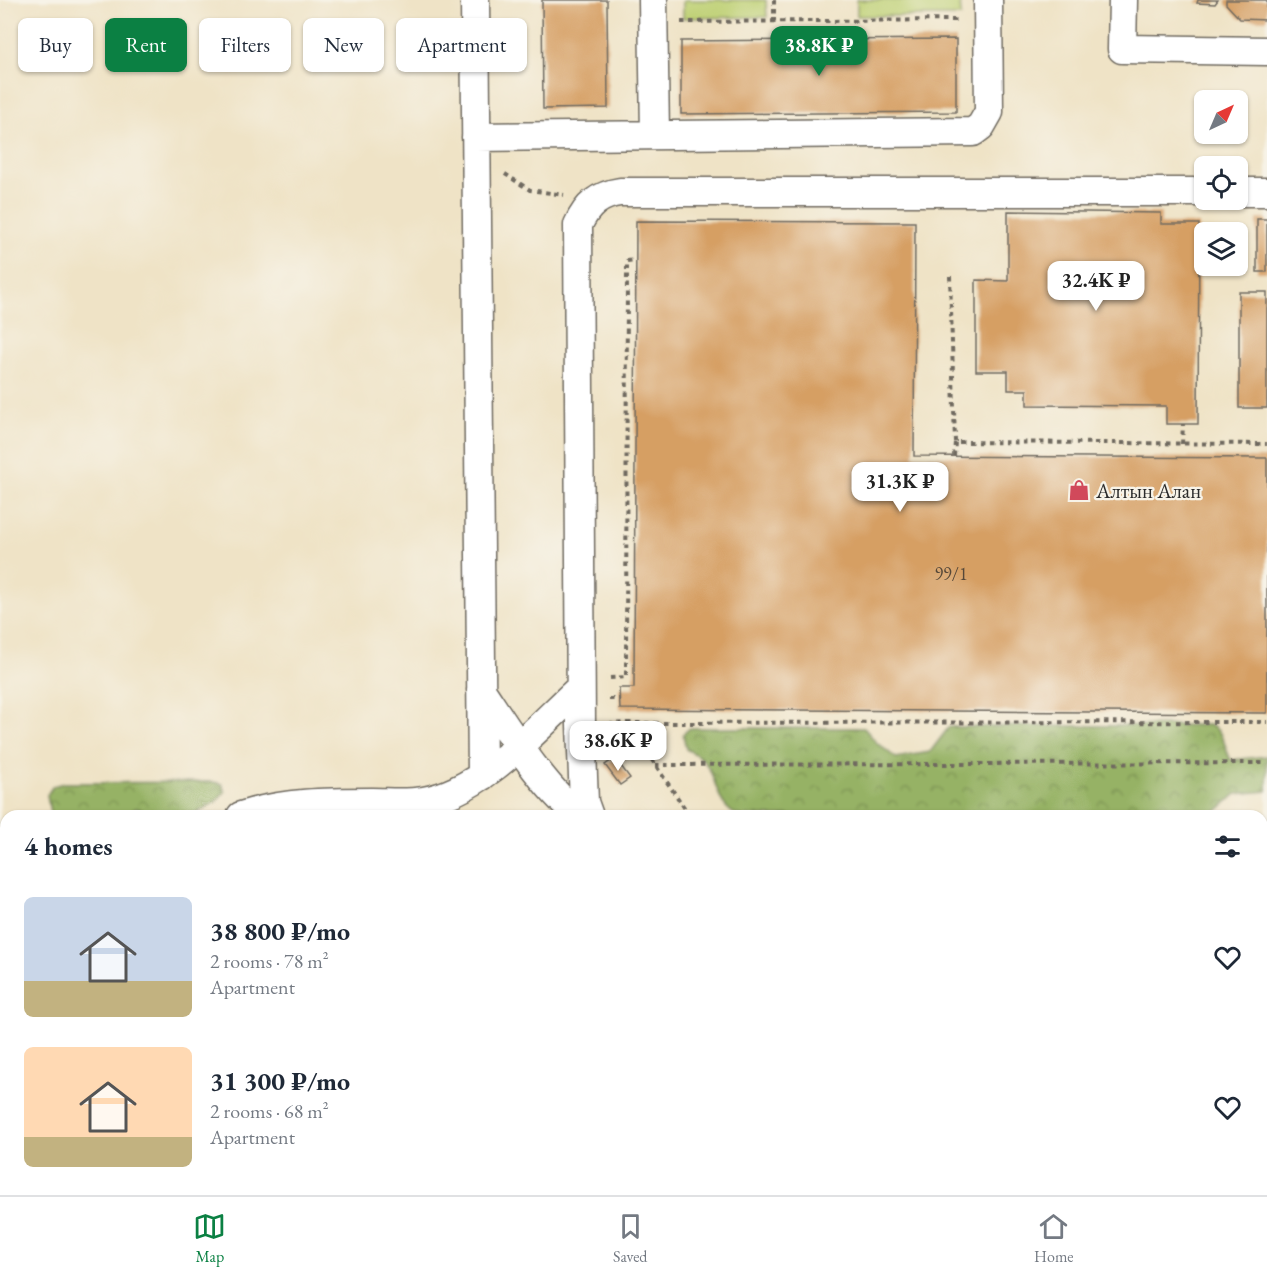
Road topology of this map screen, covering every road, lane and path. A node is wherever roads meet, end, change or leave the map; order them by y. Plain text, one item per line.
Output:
1 (475, 0) edge
2 (774, 0) edge
3 (1123, 0) edge
4 (988, 10) edge
5 (654, 11) edge
6 (774, 21) junction
7 (1267, 51) edge
8 (655, 135) junction
9 (476, 137) junction
10 (499, 171) dead end
11 (1194, 192) edge
12 (1248, 192) edge
13 (1267, 192) edge
14 (590, 205) junction
15 (636, 260) dead end
16 (950, 276) dead end
17 (1183, 424) dead end
18 (955, 442) junction
19 (1182, 444) junction
20 (1267, 444) edge
21 (954, 456) dead end
22 (592, 683) junction
23 (481, 690) junction
24 (1267, 722) edge
25 (627, 723) dead end
26 (518, 745) junction
27 (1267, 762) edge
28 (655, 765) dead end
29 (482, 776) junction
30 (267, 810) edge
31 (572, 810) edge
32 (587, 810) edge

1 - 9 street
2 - 6 path
3 - 7 street
4 - 6 path
4 - 8 street
5 - 6 path
5 - 8 street
8 - 9 street
9 - 23 street
10 - 14 path
11 - 14 street
12 - 13 street
14 - 22 street
15 - 22 path
16 - 18 path
17 - 19 path
18 - 19 path
18 - 21 path
19 - 20 path
22 - 26 street
22 - 32 street
23 - 26 street
23 - 29 street
24 - 25 path
26 - 29 street
26 - 31 street
27 - 28 path
29 - 30 street

